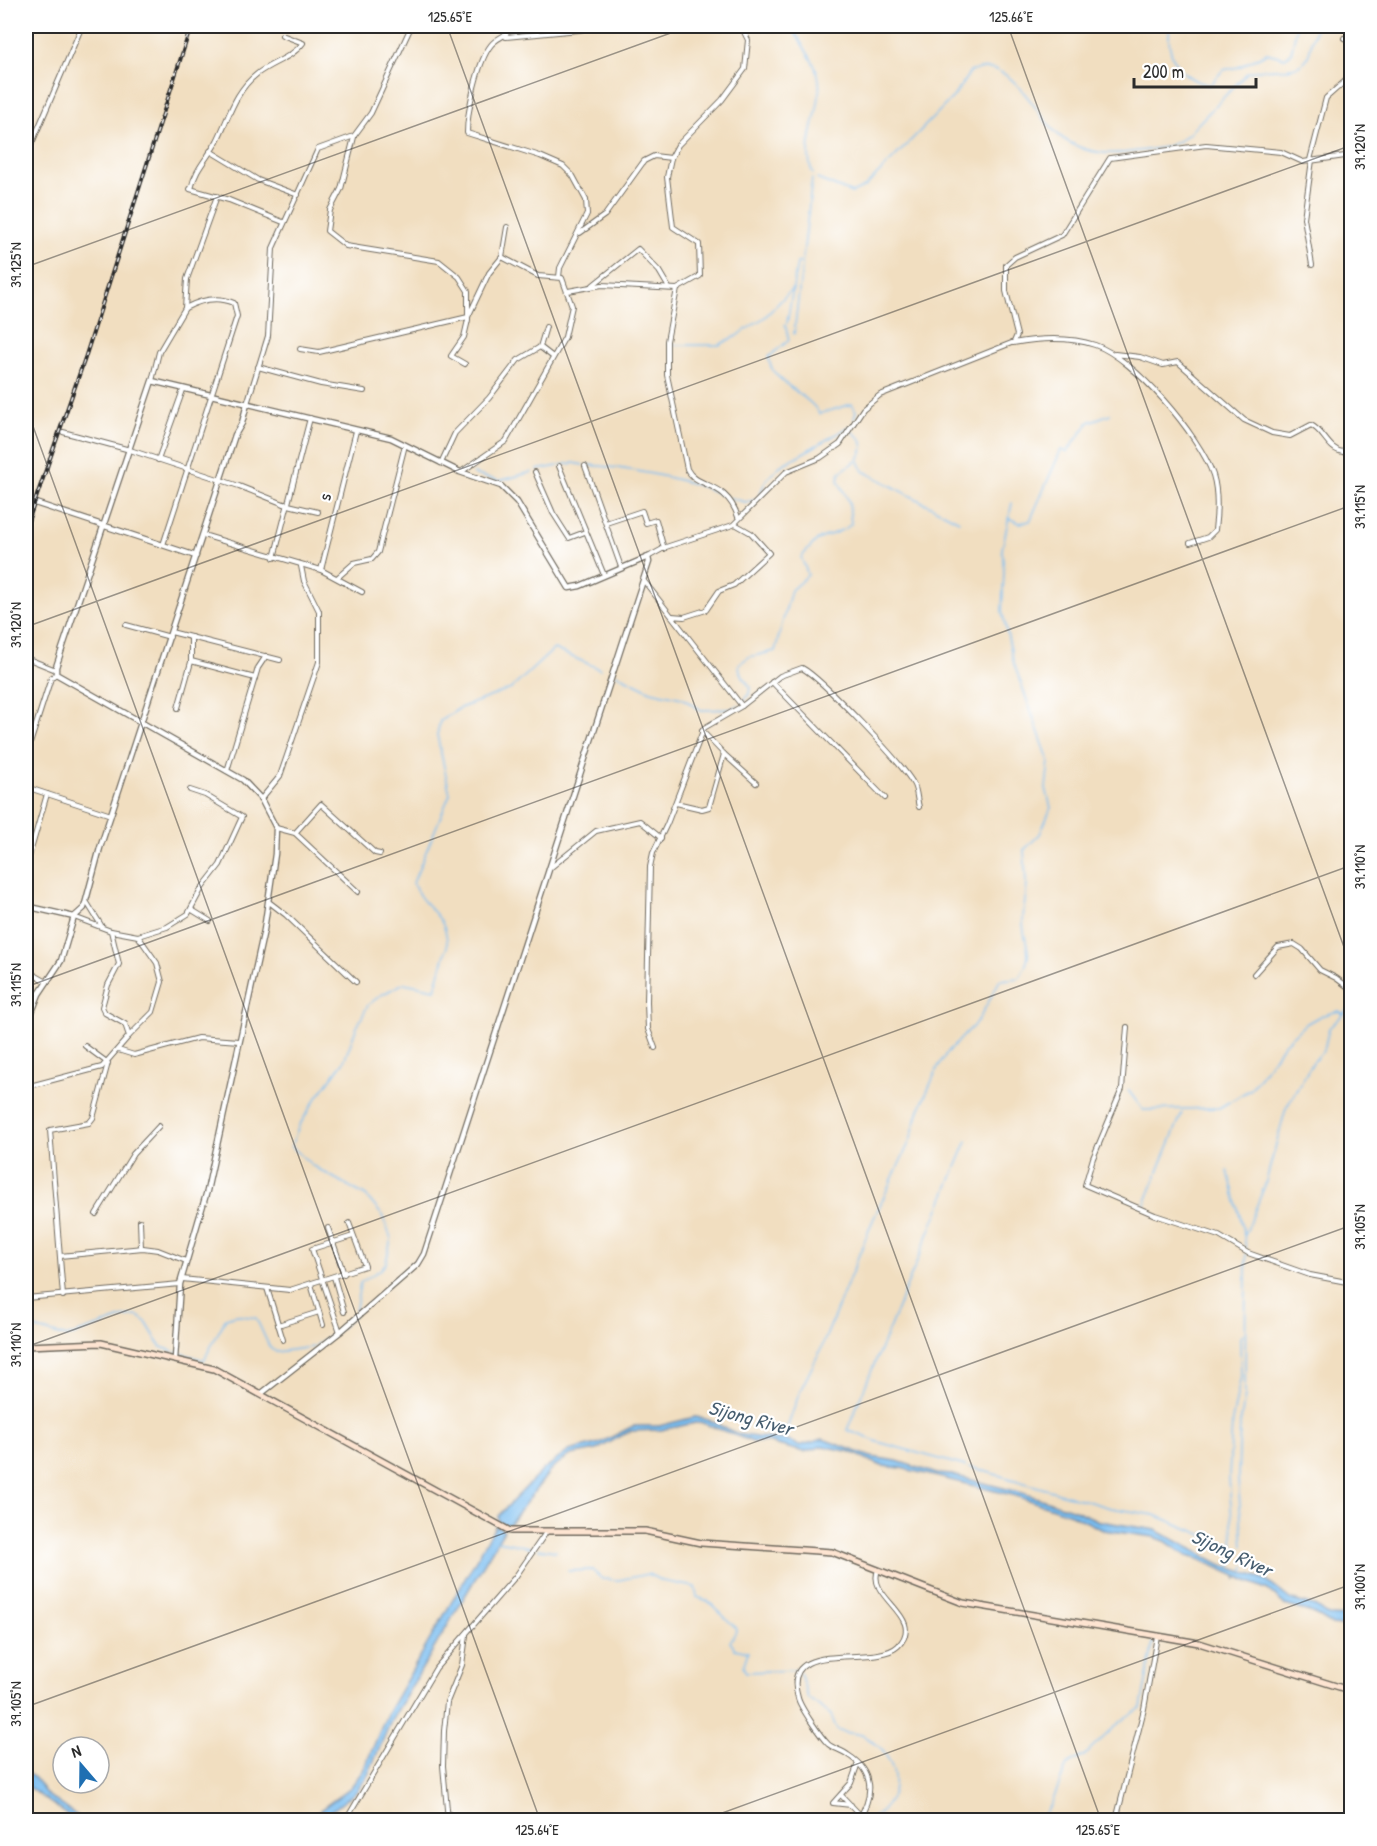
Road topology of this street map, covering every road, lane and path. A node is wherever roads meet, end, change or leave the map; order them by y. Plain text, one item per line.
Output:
1 (82, 26) edge
2 (416, 26) edge
3 (511, 26) edge
4 (597, 26) edge
5 (741, 26) edge
6 (282, 35) dead end
7 (501, 38) junction
8 (1344, 38) dead end
9 (1352, 42) edge
10 (1352, 75) edge
11 (1345, 82) junction
12 (1352, 90) edge
13 (354, 136) junction
14 (210, 151) junction
15 (1352, 154) edge
16 (26, 158) edge
17 (670, 158) junction
18 (1311, 161) junction
19 (298, 195) junction
20 (217, 196) junction
21 (283, 222) junction
22 (507, 227) dead end
23 (579, 233) junction
24 (502, 257) junction
25 (1312, 265) dead end
26 (560, 277) junction
27 (592, 285) junction
28 (669, 288) junction
29 (676, 289) junction
30 (568, 291) junction
31 (185, 308) junction
32 (468, 317) junction
33 (546, 327) dead end
34 (1012, 344) junction
35 (540, 347) junction
36 (300, 349) dead end
37 (1114, 354) junction
38 (553, 357) junction
39 (465, 364) dead end
40 (258, 366) junction
41 (152, 381) junction
42 (183, 390) junction
43 (364, 391) dead end
44 (211, 396) junction
45 (247, 404) junction
46 (310, 418) junction
47 (356, 431) junction
48 (63, 432) dead end
49 (405, 444) junction
50 (130, 450) junction
51 (1343, 452) dead end
52 (158, 460) junction
53 (441, 463) junction
54 (559, 466) dead end
55 (585, 466) dead end
56 (187, 470) junction
57 (460, 472) junction
58 (535, 472) dead end
59 (220, 480) junction
60 (26, 500) edge
61 (289, 505) junction
62 (318, 512) dead end
63 (739, 518) junction
64 (606, 523) junction
65 (735, 524) junction
66 (104, 525) junction
67 (585, 532) junction
68 (203, 535) junction
69 (1190, 543) dead end
70 (163, 545) junction
71 (664, 549) junction
72 (196, 556) junction
73 (648, 557) junction
74 (274, 558) junction
75 (301, 566) junction
76 (621, 567) junction
77 (321, 570) junction
78 (604, 575) junction
79 (337, 578) junction
80 (644, 581) junction
81 (362, 592) dead end
82 (672, 616) junction
83 (126, 625) dead end
84 (170, 634) junction
85 (191, 637) junction
86 (266, 656) junction
87 (26, 657) edge
88 (280, 660) dead end
89 (191, 661) junction
90 (1352, 663) edge
91 (1345, 671) dead end
92 (56, 672) junction
93 (255, 678) junction
94 (772, 682) junction
95 (742, 706) junction
96 (178, 708) dead end
97 (141, 723) junction
98 (702, 731) junction
99 (724, 754) junction
100 (26, 756) edge
101 (227, 771) junction
102 (756, 783) dead end
103 (26, 787) edge
104 (190, 790) dead end
105 (47, 794) junction
106 (885, 798) dead end
107 (261, 799) junction
108 (675, 803) junction
109 (919, 807) dead end
110 (111, 815) junction
111 (276, 828) junction
112 (295, 833) junction
113 (661, 838) junction
114 (380, 854) dead end
115 (26, 867) edge
116 (549, 869) junction
117 (358, 892) dead end
118 (86, 898) junction
119 (269, 902) junction
120 (26, 906) edge
121 (192, 910) junction
122 (74, 917) junction
123 (210, 921) dead end
124 (101, 926) junction
125 (111, 931) junction
126 (138, 936) junction
127 (26, 970) edge
128 (1254, 974) dead end
129 (47, 982) junction
130 (356, 982) dead end
131 (1352, 990) edge
132 (1127, 1027) dead end
133 (26, 1028) edge
134 (129, 1036) junction
135 (239, 1041) junction
136 (85, 1046) dead end
137 (655, 1048) dead end
138 (118, 1050) junction
139 (108, 1063) junction
140 (26, 1087) edge
141 (159, 1126) dead end
142 (96, 1214) dead end
143 (140, 1221) dead end
144 (349, 1223) dead end
145 (328, 1228) dead end
146 (353, 1236) junction
147 (332, 1243) junction
148 (141, 1248) junction
149 (60, 1256) junction
150 (186, 1261) junction
151 (344, 1274) junction
152 (334, 1277) junction
153 (322, 1281) junction
154 (181, 1282) junction
155 (1352, 1283) edge
156 (311, 1284) junction
157 (267, 1288) junction
158 (63, 1296) junction
159 (26, 1298) edge
160 (319, 1311) junction
161 (344, 1312) dead end
162 (278, 1324) junction
163 (323, 1325) dead end
164 (340, 1332) junction
165 (283, 1340) dead end
166 (26, 1346) edge
167 (175, 1359) junction
168 (262, 1393) junction
169 (547, 1531) junction
170 (878, 1570) junction
171 (466, 1634) junction
172 (1156, 1636) junction
173 (1352, 1691) edge
174 (858, 1762) junction
175 (841, 1795) junction
176 (851, 1805) junction
177 (861, 1816) junction
178 (346, 1821) edge
179 (448, 1821) edge
180 (858, 1821) edge
181 (1116, 1821) edge

1 - 16 street
2 - 13 street
3 - 7 street
4 - 7 street
5 - 17 street
6 - 14 street
7 - 23 street
8 - 9 street
10 - 11 street
11 - 12 street
11 - 18 street
13 - 19 street
13 - 32 street
14 - 19 street
14 - 20 street
15 - 18 street
17 - 23 street
17 - 29 street
18 - 25 street
18 - 34 street
19 - 21 street
20 - 21 street
20 - 31 street
21 - 40 street
22 - 24 street
23 - 26 street
24 - 26 street
24 - 32 street
26 - 30 street
27 - 28 street
27 - 28 street
27 - 30 street
28 - 29 street
29 - 63 street
30 - 38 street
31 - 41 street
31 - 44 street
32 - 36 street
32 - 39 street
33 - 35 street
34 - 37 street
34 - 63 street
35 - 38 street
35 - 53 street
37 - 51 street
37 - 69 street
38 - 57 street
40 - 43 street
40 - 45 street
41 - 42 street
41 - 50 street
42 - 44 street
42 - 52 street
44 - 45 street
44 - 56 street
45 - 46 street
45 - 59 street
46 - 47 street
46 - 61 street
47 - 49 street
47 - 77 street, s
48 - 50 street
49 - 53 street
49 - 79 street
50 - 52 street
50 - 66 street
52 - 56 street
53 - 57 street
54 - 67 street
55 - 64 street
56 - 59 street
56 - 70 street
57 - 78 street
58 - 67 street
59 - 61 street
59 - 68 street
60 - 66 street
61 - 62 street
61 - 74 street
63 - 65 street
64 - 71 street
64 - 76 street
65 - 71 street
65 - 82 street
66 - 70 street
66 - 92 street
67 - 78 street
68 - 72 street
68 - 74 street
70 - 72 street
71 - 73 street
72 - 84 street
73 - 76 street
73 - 80 street
74 - 75 street
75 - 77 street
75 - 107 street
76 - 78 street
77 - 79 street
79 - 81 street
80 - 82 street
80 - 116 street
82 - 95 street
83 - 84 street
84 - 85 street
84 - 97 street
85 - 86 street
85 - 89 street
86 - 88 street
86 - 93 street
87 - 92 street
89 - 93 street
89 - 96 street
90 - 91 street
92 - 97 street
92 - 100 street
93 - 101 street
94 - 95 street
94 - 106 street
94 - 109 street
95 - 98 street
97 - 101 street
97 - 110 street
98 - 99 street
98 - 108 street
99 - 102 street
99 - 108 street
101 - 107 street
103 - 105 street
104 - 121 street
105 - 110 street
105 - 115 street
107 - 111 street
108 - 113 street
110 - 118 street
111 - 112 street
111 - 119 street
112 - 114 street
112 - 117 street
113 - 116 street
113 - 137 street
116 - 164 street
118 - 122 street
118 - 124 street
119 - 130 street
119 - 135 street
120 - 122 street
121 - 123 street
121 - 126 street
122 - 124 street
122 - 129 street
124 - 125 street
125 - 126 street
125 - 134 street
126 - 134 street
127 - 129 street
128 - 131 street
129 - 133 street
132 - 155 street
134 - 138 street
135 - 138 street
135 - 150 street
136 - 139 street
138 - 139 street
139 - 140 street
139 - 149 street
141 - 142 street
143 - 148 street
144 - 146 street
145 - 147 street
146 - 147 street
146 - 151 street
147 - 151 street
147 - 153 street
148 - 149 street
148 - 150 street
149 - 158 street
150 - 154 street
151 - 152 street
152 - 153 street
152 - 161 street
153 - 156 street
153 - 164 street
154 - 157 street
154 - 158 street
154 - 167 street
156 - 157 street
156 - 160 street
157 - 162 street
158 - 159 street
160 - 162 street
160 - 163 street
162 - 165 street
164 - 168 street
166 - 167 main road
167 - 168 main road
168 - 169 main road
169 - 170 main road
169 - 171 street
170 - 172 main road
170 - 174 street
171 - 178 street
171 - 179 street
172 - 173 main road
172 - 181 street
174 - 175 street
174 - 177 street
175 - 176 street
175 - 176 street
176 - 177 street
177 - 180 street

